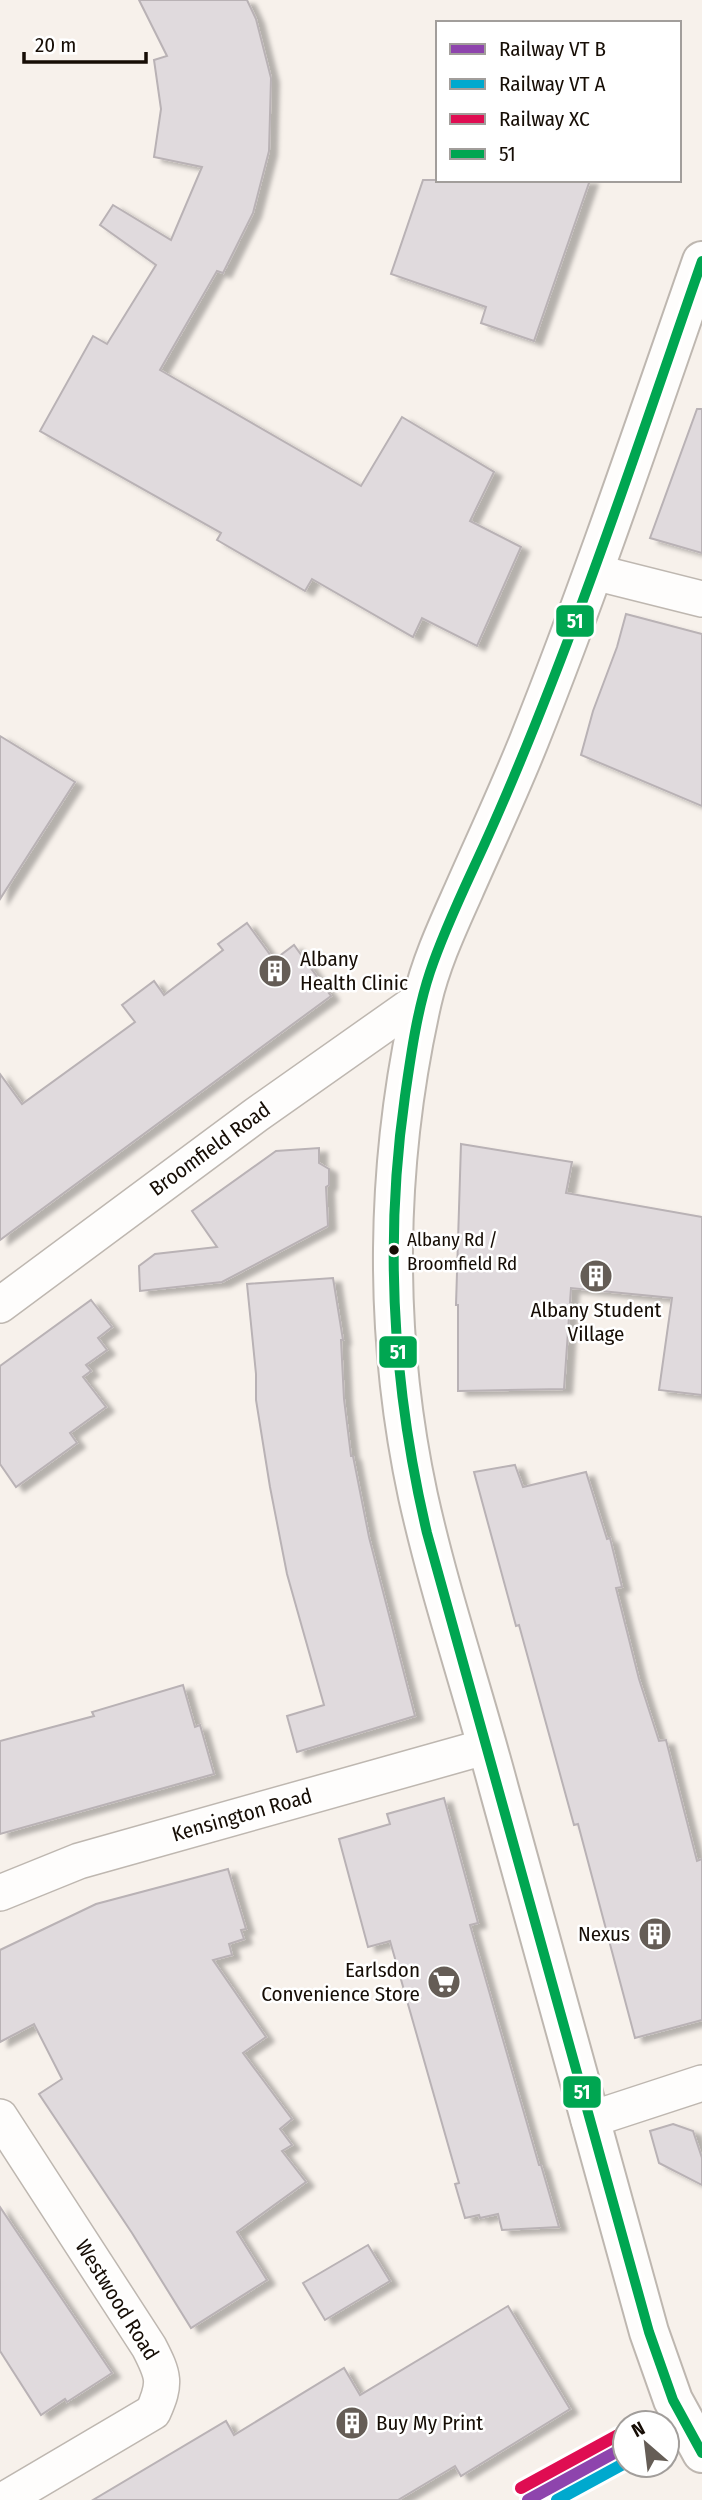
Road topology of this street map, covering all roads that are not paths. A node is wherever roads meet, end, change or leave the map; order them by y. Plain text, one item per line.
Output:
1 (702, 261) edge
2 (593, 572) junction
3 (702, 599) edge
4 (422, 998) junction
5 (0, 1305) edge
6 (488, 1746) junction
7 (0, 1893) edge
8 (702, 2082) edge
9 (0, 2117) edge
10 (589, 2120) junction
11 (702, 2453) edge
12 (4, 2500) edge

1 - 2 street
2 - 3 street
2 - 4 street
4 - 5 street, Broomfield Road
4 - 6 street
6 - 7 street, Kensington Road
6 - 10 street
8 - 10 street
9 - 12 street, Westwood Road
10 - 11 street

